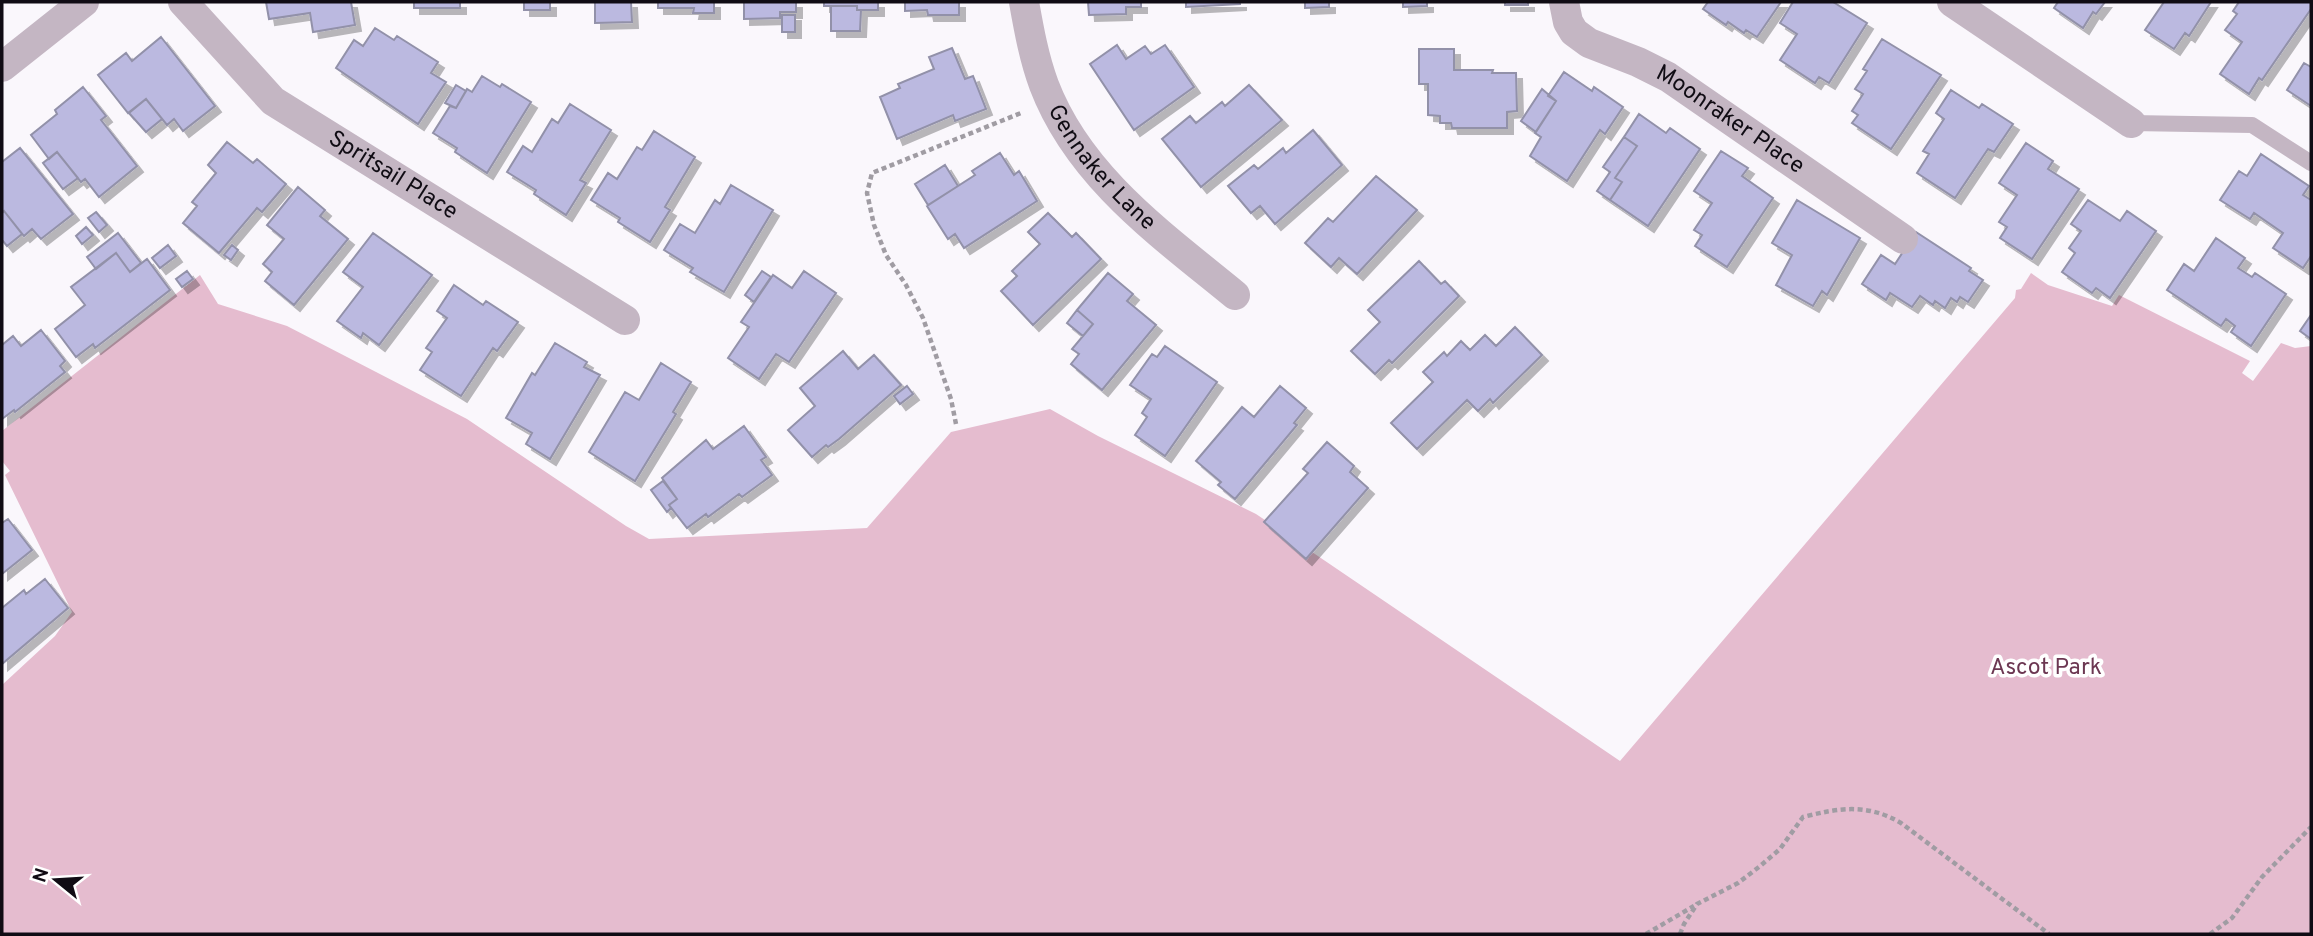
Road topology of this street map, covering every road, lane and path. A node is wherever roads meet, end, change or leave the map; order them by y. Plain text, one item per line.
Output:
1 (84, 2) edge
2 (183, 2) edge
3 (1024, 2) edge
4 (1564, 2) edge
5 (1952, 2) edge
6 (2, 67) edge
7 (1051, 101) junction
8 (2131, 123) joint
9 (2311, 163) edge
10 (1903, 239) dead end
11 (1236, 295) dead end
12 (625, 320) dead end
13 (956, 424) dead end
14 (2311, 827) edge
15 (1697, 904) junction
16 (1646, 934) edge
17 (1680, 934) edge
18 (2049, 934) edge
19 (2210, 934) edge

1 - 6 street
2 - 12 street, Spritsail Place
3 - 7 street, Gennaker Lane
4 - 10 street, Moonraker Place
5 - 8 street
7 - 11 street, Gennaker Lane
7 - 13 path
8 - 9 lane
14 - 19 path
15 - 16 path
15 - 17 path
15 - 18 path

